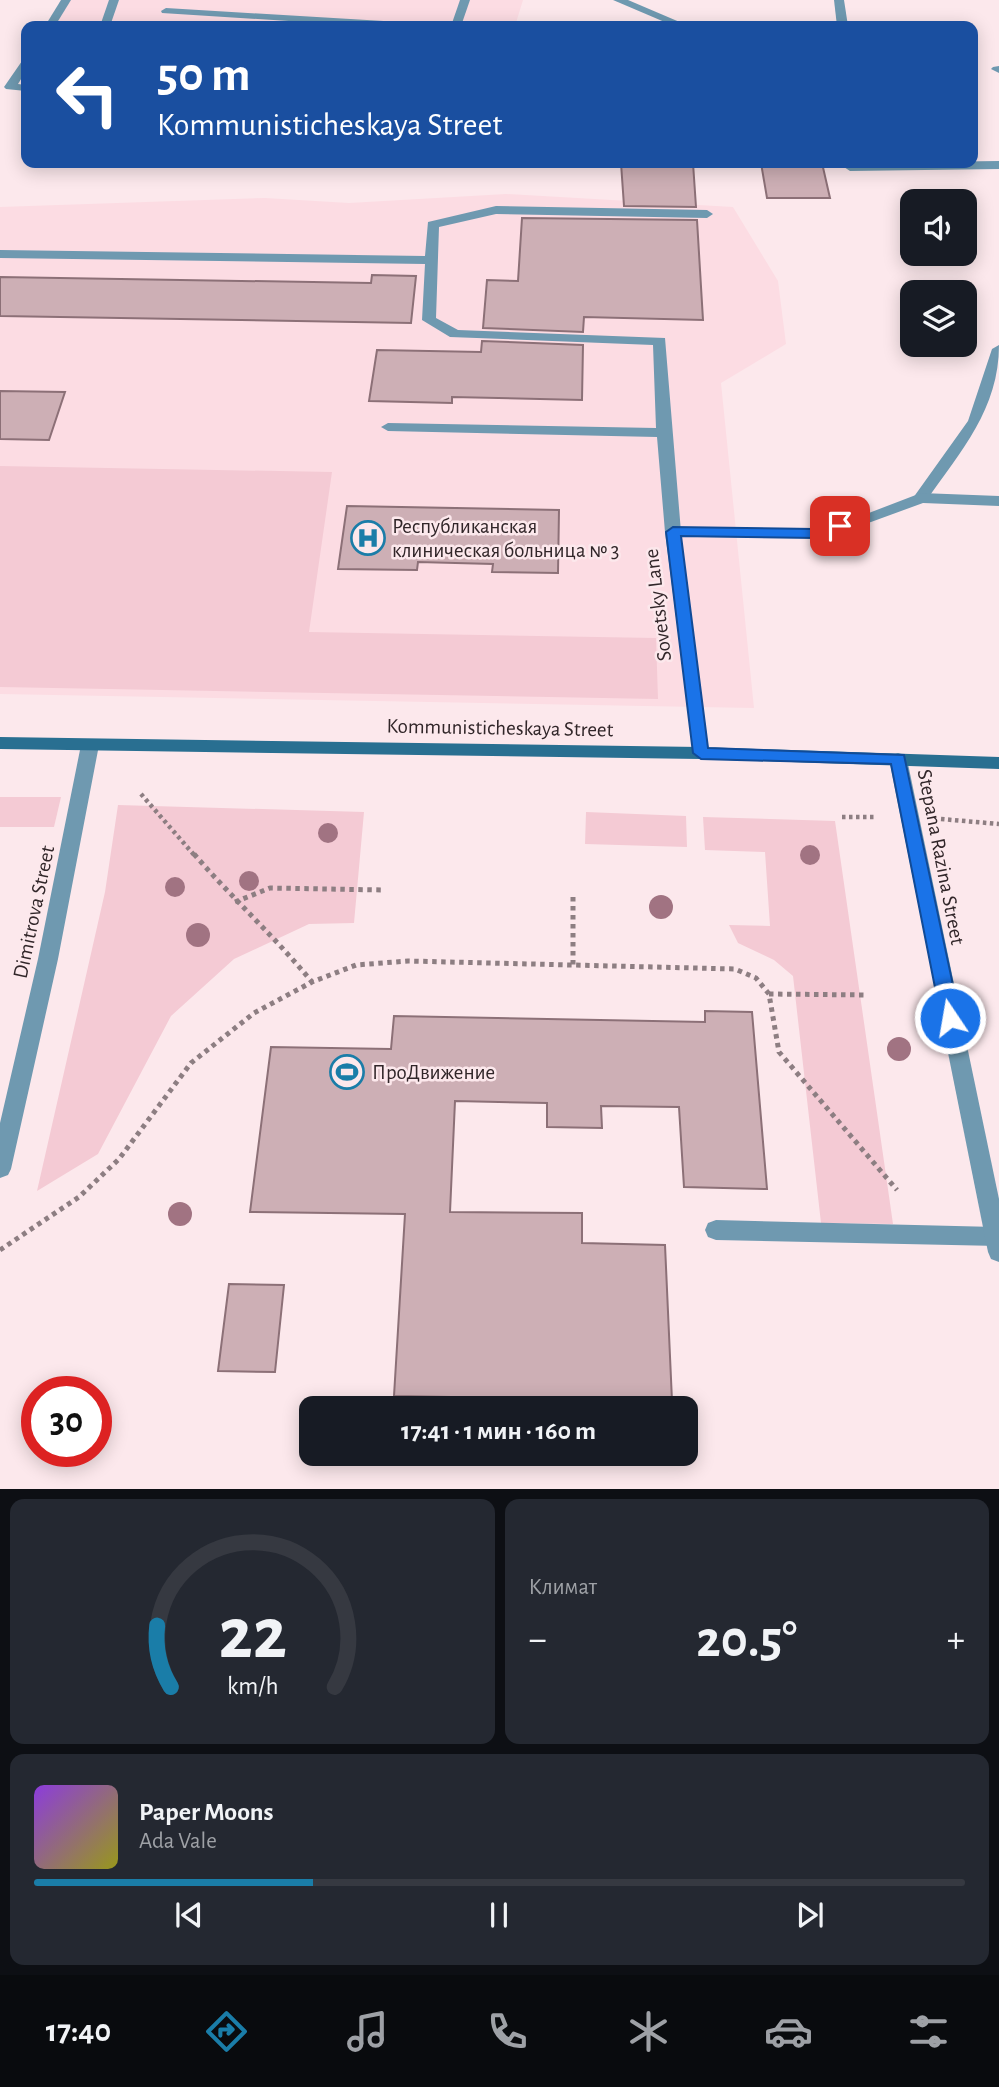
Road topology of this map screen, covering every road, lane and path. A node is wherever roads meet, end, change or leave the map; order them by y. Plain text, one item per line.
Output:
1 (66, 0) edge
2 (114, 0) edge
3 (465, 0) edge
4 (618, 0) edge
5 (839, 0) edge
6 (166, 11) dead end
7 (53, 21) edge
8 (107, 21) edge
9 (333, 21) edge
10 (458, 21) edge
11 (670, 21) edge
12 (842, 21) edge
13 (21, 70) edge
14 (10, 87) junction
15 (21, 88) edge
16 (21, 93) edge
17 (0, 98) edge
18 (978, 163) edge
19 (999, 165) edge
20 (707, 214) dead end
21 (0, 254) edge
22 (432, 260) junction
23 (999, 349) edge
24 (388, 427) dead end
25 (664, 433) junction
26 (921, 498) junction
27 (999, 501) edge
28 (673, 532) junction
29 (0, 743) edge
30 (90, 744) junction
31 (701, 753) junction
32 (898, 759) junction
33 (999, 763) edge
34 (141, 794) dead end
35 (384, 890) dead end
36 (573, 897) dead end
37 (235, 902) junction
38 (573, 965) junction
39 (312, 982) junction
40 (769, 994) junction
41 (869, 995) dead end
42 (0, 1169) edge
43 (897, 1190) dead end
44 (716, 1230) dead end
45 (997, 1245) edge
46 (0, 1250) edge

1 - 7 street
2 - 8 street
3 - 10 street
4 - 11 street
5 - 12 street
6 - 9 street
13 - 14 street
14 - 15 street
14 - 16 street
14 - 17 street
18 - 19 street
20 - 22 street
21 - 22 street
22 - 25 street
23 - 26 street
24 - 25 street
25 - 28 street
26 - 27 street, Sovetsky Lane
26 - 28 street, Sovetsky Lane
28 - 31 street, Sovetsky Lane
29 - 30 main road, Kommunisticheskaya Street
30 - 31 main road, Kommunisticheskaya Street
30 - 42 street, Dimitrova Street
31 - 32 main road, Kommunisticheskaya Street
32 - 33 main road, Kommunisticheskaya Street
32 - 45 street, Stepana Razina Street
34 - 37 path
35 - 37 path
36 - 38 path
37 - 39 path
38 - 39 path
38 - 40 path
39 - 46 path
40 - 41 path
40 - 43 path
44 - 45 street

